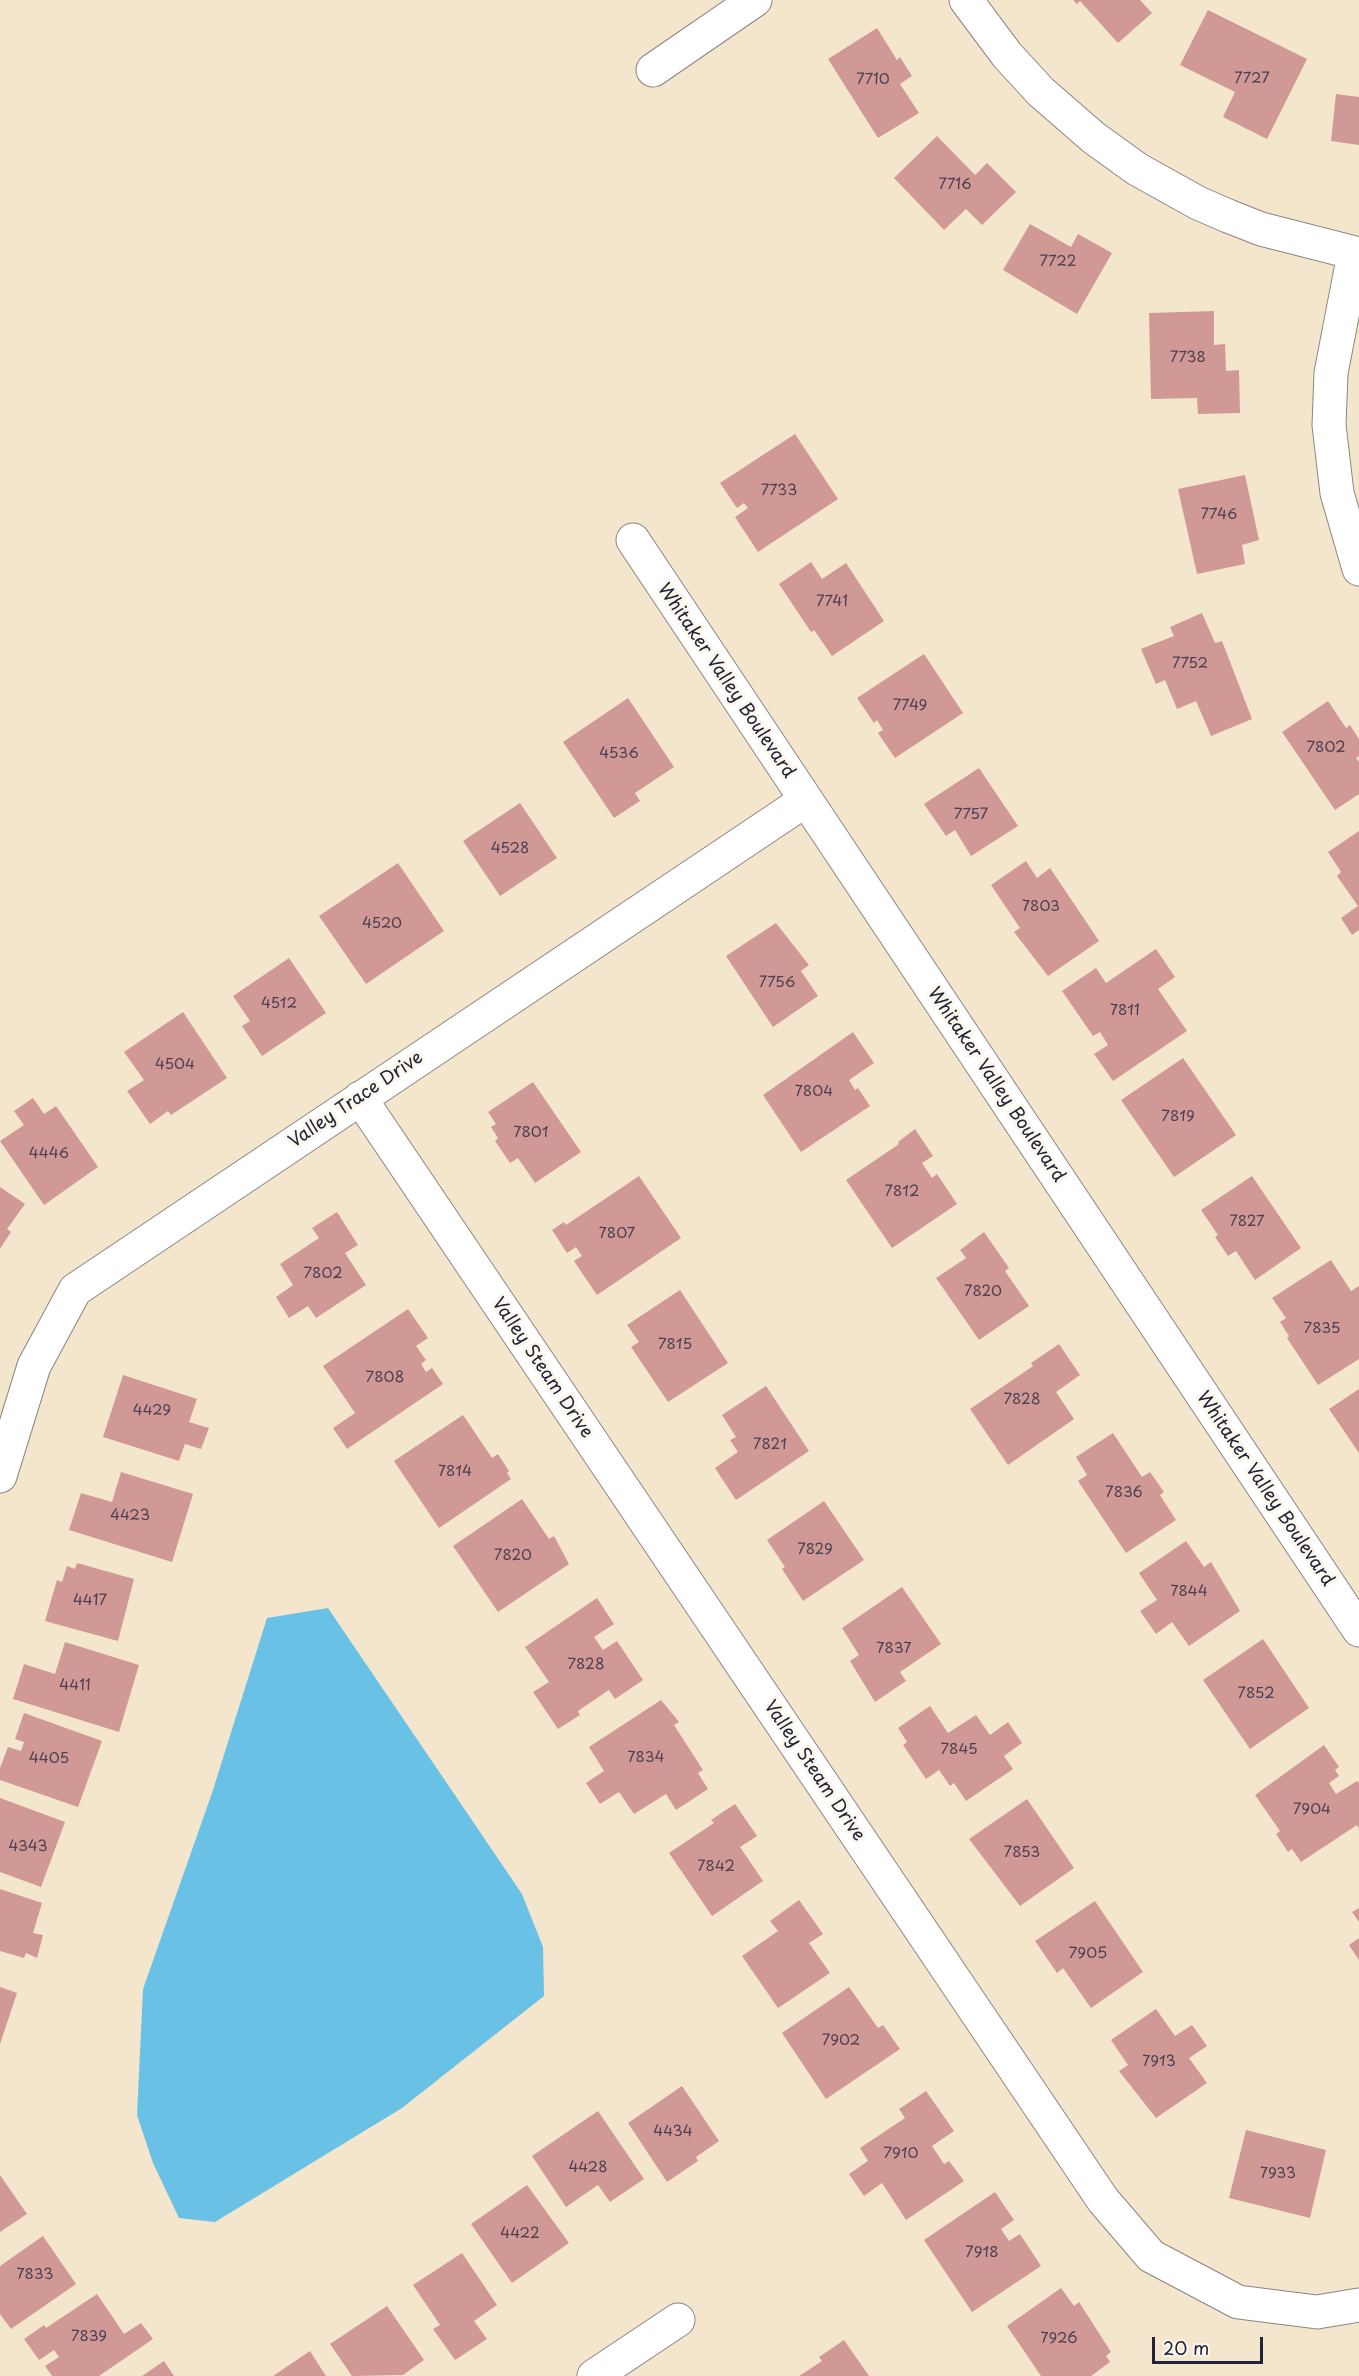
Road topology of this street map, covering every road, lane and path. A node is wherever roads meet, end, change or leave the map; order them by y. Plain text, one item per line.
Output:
1 (755, 0) edge
2 (966, 0) edge
3 (653, 70) dead end
4 (1357, 254) edge
5 (633, 540) dead end
6 (1359, 569) edge
7 (806, 800) junction
8 (360, 1098) junction
9 (0, 1476) edge
10 (1359, 1630) edge
11 (1359, 2305) edge
12 (678, 2320) dead end
13 (594, 2376) edge

1 - 3 street
2 - 4 street
4 - 6 street
5 - 7 street, Whitaker Valley Boulevard
7 - 8 street, Valley Trace Drive
7 - 10 street, Whitaker Valley Boulevard
8 - 9 street, Valley Trace Drive
8 - 11 street, Valley Steam Drive
12 - 13 street

